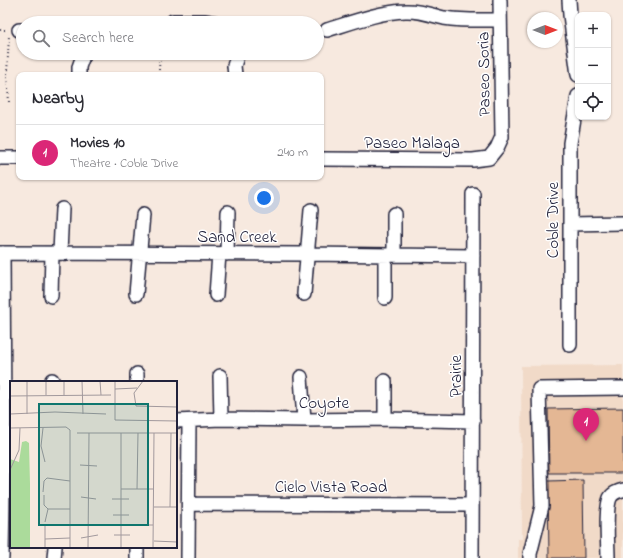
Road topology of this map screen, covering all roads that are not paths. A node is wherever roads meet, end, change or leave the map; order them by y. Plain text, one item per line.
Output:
1 (500, 0) edge
2 (569, 0) edge
3 (500, 20) junction
4 (327, 30) dead end
5 (575, 53) edge
6 (82, 60) edge
7 (236, 60) edge
8 (79, 72) edge
9 (234, 72) edge
10 (575, 114) edge
11 (497, 148) joint
12 (0, 158) edge
13 (16, 158) edge
14 (324, 159) edge
15 (473, 194) dead end
16 (62, 209) dead end
17 (311, 210) dead end
18 (228, 212) dead end
19 (394, 214) dead end
20 (143, 215) dead end
21 (570, 224) junction
22 (623, 224) edge
23 (2, 253) edge
24 (56, 253) junction
25 (139, 254) junction
26 (223, 254) junction
27 (308, 254) junction
28 (390, 255) junction
29 (473, 256) junction
30 (136, 294) dead end
31 (304, 294) dead end
32 (216, 295) dead end
33 (51, 296) dead end
34 (385, 298) dead end
35 (570, 345) dead end
36 (220, 376) dead end
37 (301, 377) dead end
38 (386, 381) dead end
39 (623, 388) edge
40 (221, 419) junction
41 (385, 419) junction
42 (304, 420) junction
43 (5, 421) edge
44 (182, 421) edge
45 (473, 421) junction
46 (623, 490) edge
47 (189, 504) junction
48 (472, 505) junction
49 (55, 548) edge
50 (2, 558) edge
51 (54, 558) edge
52 (188, 558) edge
53 (472, 558) edge
54 (530, 558) edge
55 (608, 558) edge

1 - 3 street, Paseo Soria
2 - 5 street
3 - 4 street
3 - 11 street, Paseo Soria
6 - 8 street
7 - 9 street
10 - 21 street, Coble Drive
11 - 14 street, Paseo Malaga
12 - 13 street
15 - 29 street, Prairie
16 - 24 street
17 - 27 street
18 - 26 street
19 - 28 street
20 - 25 street
21 - 22 street
21 - 35 street, Coble Drive
23 - 24 street, Sand Creek
23 - 43 street
24 - 25 street, Sand Creek
24 - 33 street
25 - 26 street, Sand Creek
25 - 30 street
26 - 27 street, Sand Creek
26 - 32 street
27 - 28 street, Sand Creek
27 - 31 street
28 - 29 street, Sand Creek
28 - 34 street
29 - 45 street, Prairie
36 - 40 street
37 - 42 street
38 - 41 street
39 - 54 street
40 - 42 street, Coyote
40 - 44 street, Coyote
41 - 42 street, Coyote
41 - 45 street, Coyote
43 - 50 street
44 - 47 street
45 - 48 street, Prairie
46 - 55 street
47 - 48 street, Cielo Vista Road
47 - 52 street
48 - 53 street, Prairie
49 - 51 street

